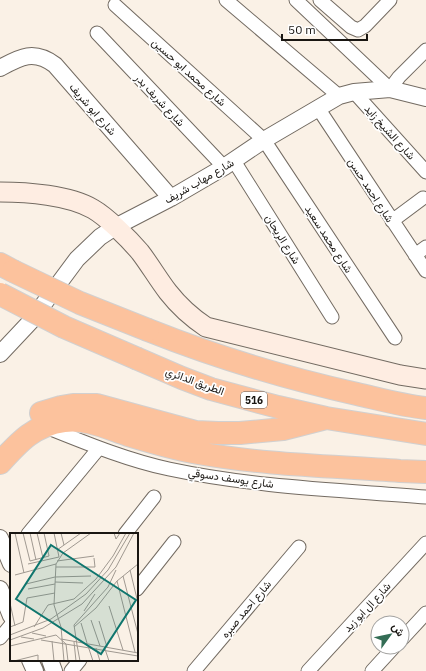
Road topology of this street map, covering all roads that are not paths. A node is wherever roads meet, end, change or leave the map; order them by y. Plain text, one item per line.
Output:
1 (226, 0) edge
2 (296, 0) edge
3 (390, 0) edge
4 (323, 1) edge
5 (115, 5) dead end
6 (98, 33) dead end
7 (424, 55) edge
8 (0, 68) edge
9 (390, 89) junction
10 (354, 92) junction
11 (339, 96) junction
12 (426, 98) edge
13 (318, 108) junction
14 (264, 140) junction
15 (229, 164) junction
16 (426, 172) edge
17 (0, 192) edge
18 (171, 198) junction
19 (423, 198) dead end
20 (392, 221) junction
21 (115, 227) junction
22 (426, 247) edge
23 (415, 254) junction
24 (7, 268) edge
25 (426, 271) edge
26 (0, 294) edge
27 (332, 317) dead end
28 (395, 338) dead end
29 (0, 354) edge
30 (426, 379) edge
31 (424, 407) edge
32 (326, 418) junction
33 (44, 426) junction
34 (426, 434) edge
35 (0, 444) edge
36 (99, 448) junction
37 (0, 463) edge
38 (426, 472) edge
39 (426, 497) edge
40 (154, 498) dead end
41 (29, 533) edge
42 (126, 533) edge
43 (0, 538) edge
44 (174, 542) dead end
45 (426, 544) edge
46 (299, 547) dead end
47 (10, 559) edge
48 (138, 588) edge
49 (0, 589) edge
50 (426, 613) edge
51 (10, 614) edge
52 (10, 626) edge
53 (410, 630) edge
54 (0, 638) edge
55 (387, 655) edge
56 (30, 661) edge
57 (50, 661) edge
58 (79, 661) edge
59 (35, 671) edge
60 (54, 671) edge
61 (71, 671) edge
62 (194, 671) edge
63 (308, 671) edge
64 (372, 671) edge

1 - 11 street
2 - 9 street
3 - 4 street
5 - 14 street, شارع محمد ابو حسين
6 - 15 street, شارع شريف بدر
7 - 9 street
8 - 18 street, شارع ابو شريف
9 - 10 street, شارع مهاب شريف
9 - 12 street, شارع مهاب شريف
10 - 11 street, شارع مهاب شريف
10 - 16 street, شارع الشيخ زايد
11 - 13 street, شارع مهاب شريف
13 - 14 street, شارع مهاب شريف
13 - 20 street, شارع احمد حسن
14 - 15 street, شارع مهاب شريف
14 - 28 street, شارع محمد سعيد
15 - 18 street, شارع مهاب شريف
15 - 27 street, شارع الريحان
17 - 21 main road
18 - 21 street, شارع مهاب شريف
19 - 20 street
20 - 23 street, شارع احمد حسن
21 - 29 street, شارع مهاب شريف
21 - 30 main road
22 - 23 street
23 - 25 street, شارع احمد حسن
24 - 31 highway, bridge
26 - 32 highway, الطريق الدائري / 516, bridge
32 - 34 highway, الطريق الدائري / 516
32 - 35 highway
33 - 36 street, شارع يوسف دسوقي
33 - 37 highway
33 - 38 highway
36 - 39 street, شارع يوسف دسوقي
36 - 41 street
40 - 42 street
43 - 47 street
44 - 48 street
45 - 63 street, شارع ال ابو زيد
46 - 62 street, شارع احمد صبره
49 - 51 street
50 - 53 street
52 - 54 street
55 - 64 street
56 - 59 street
57 - 60 street
58 - 61 street

